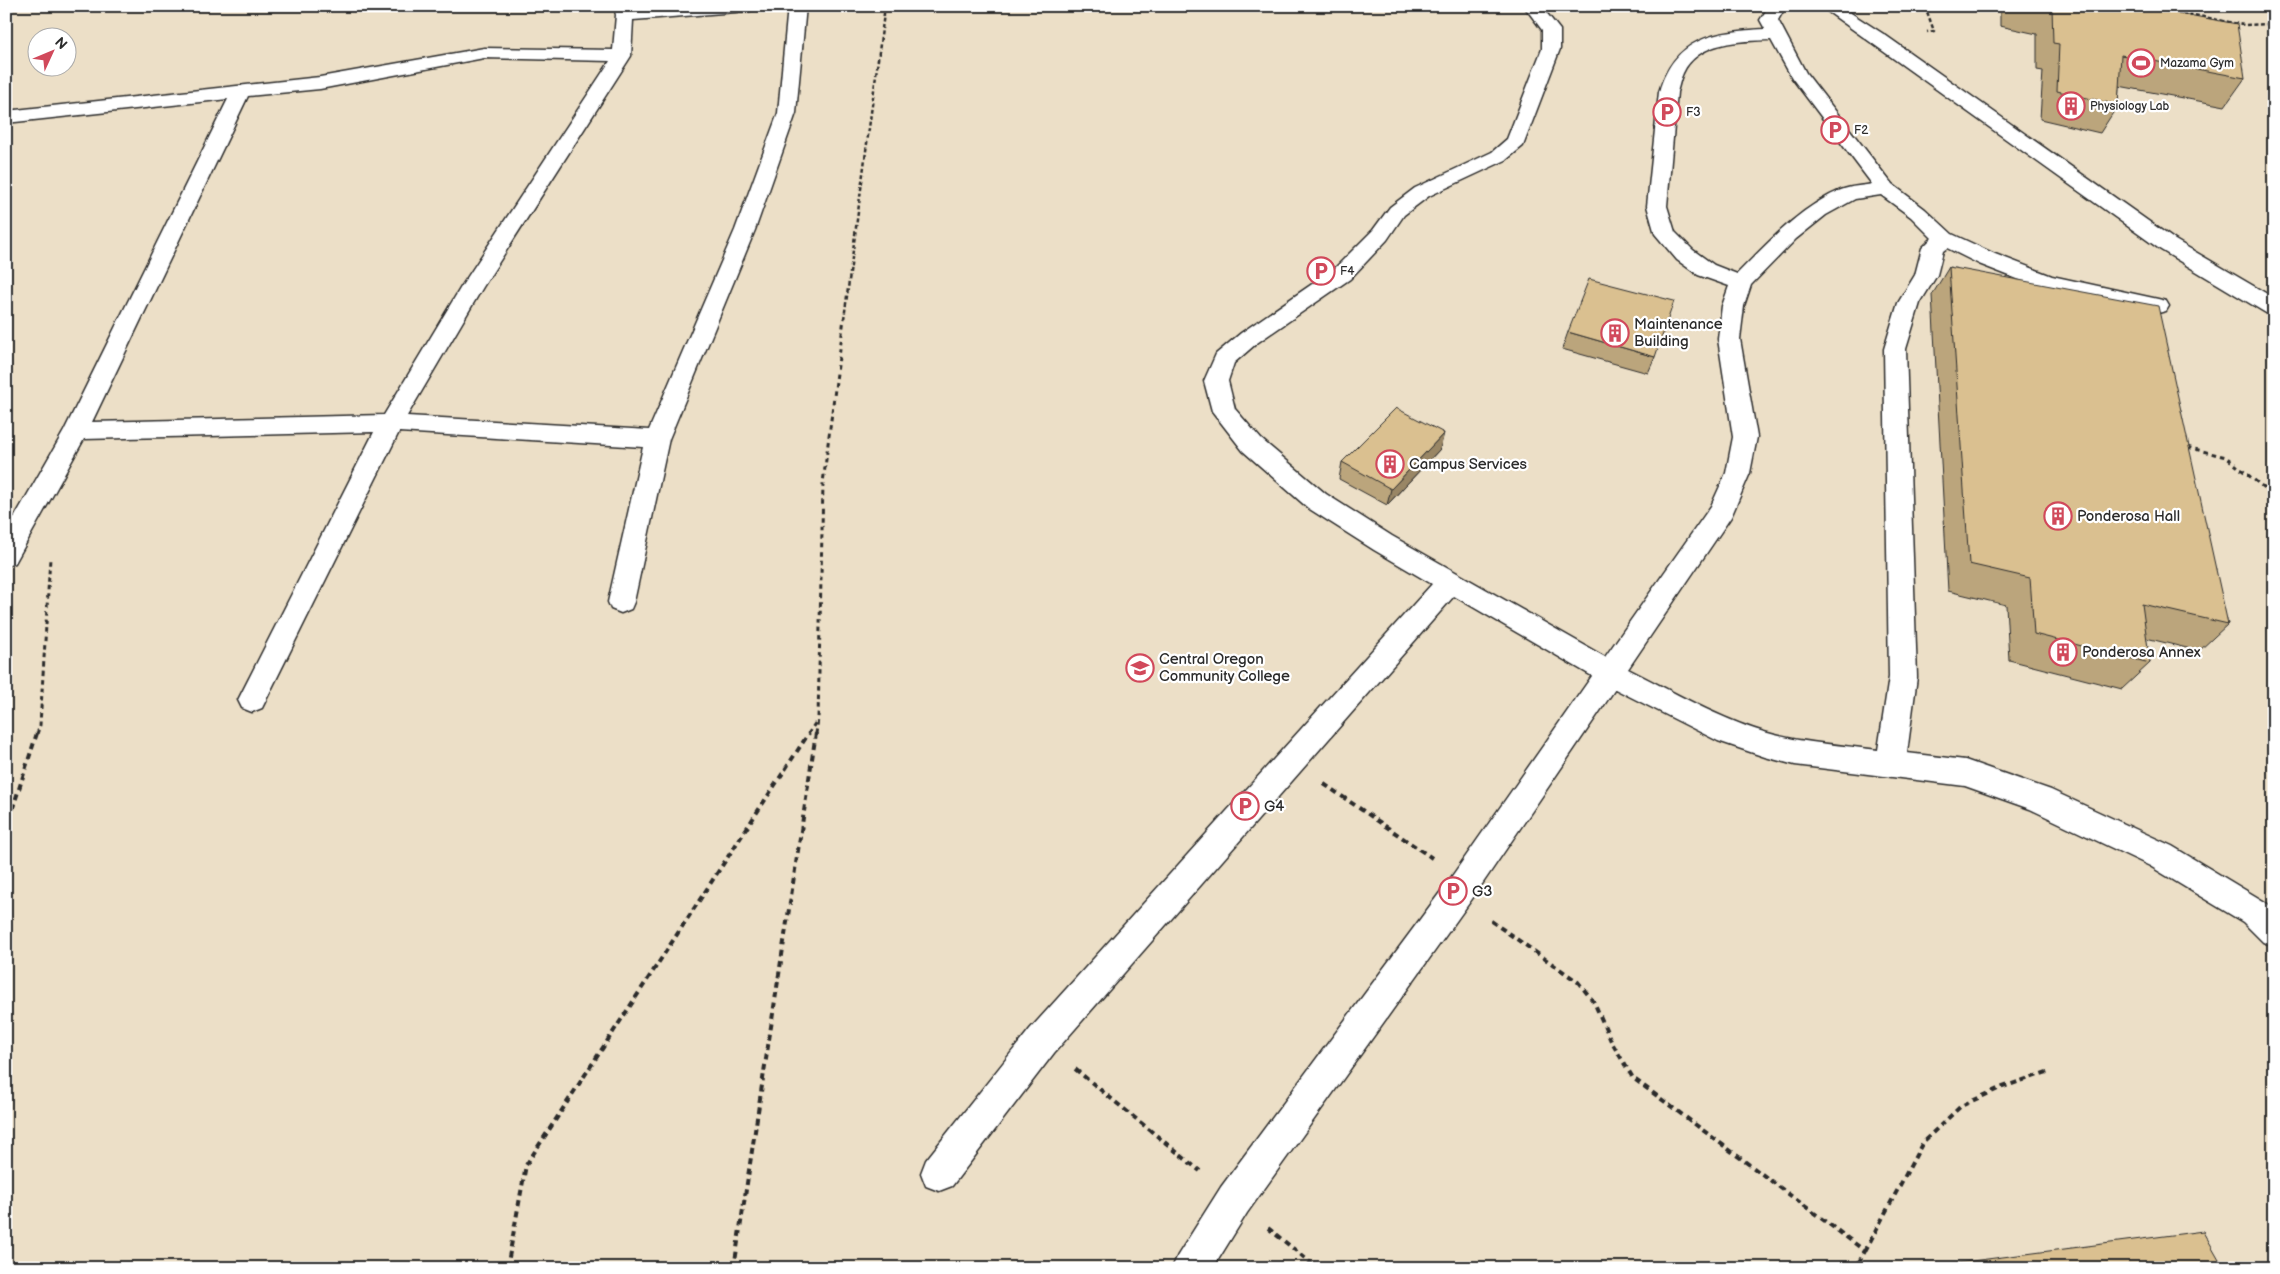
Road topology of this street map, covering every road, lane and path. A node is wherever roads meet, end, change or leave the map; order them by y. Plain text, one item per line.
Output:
1 (749, 6) edge
2 (798, 6) edge
3 (885, 6) edge
4 (1532, 6) edge
5 (1778, 6) edge
6 (1828, 6) edge
7 (2161, 8) edge
8 (624, 11) edge
9 (2274, 24) edge
10 (1775, 34) junction
11 (622, 56) junction
12 (241, 92) junction
13 (6, 117) edge
14 (1884, 188) junction
15 (1945, 239) junction
16 (1741, 283) junction
17 (2158, 306) edge
18 (2274, 308) edge
19 (391, 423) junction
20 (76, 431) junction
21 (657, 439) junction
22 (2183, 446) edge
23 (2274, 496) edge
24 (27, 518) junction
25 (6, 556) edge
26 (1451, 581) junction
27 (621, 602) dead end
28 (1610, 672) junction
29 (252, 700) dead end
30 (818, 719) junction
31 (1290, 762) junction
32 (1891, 765) junction
33 (6, 829) edge
34 (1461, 889) junction
35 (2274, 931) edge
36 (1042, 1041) junction
37 (2047, 1072) dead end
38 (940, 1172) dead end
39 (1234, 1200) junction
40 (1864, 1252) junction
41 (507, 1268) edge
42 (734, 1268) edge
43 (1191, 1268) edge
44 (1317, 1268) edge
45 (1856, 1268) edge

1 - 8 lane
2 - 21 lane
3 - 30 path
4 - 26 lane
5 - 10 lane
6 - 18 lane
7 - 9 path
8 - 11 lane
10 - 14 lane
10 - 16 lane
11 - 12 lane
11 - 19 lane
12 - 13 lane
12 - 20 lane
14 - 15 lane
14 - 16 lane
15 - 17 lane
15 - 32 lane
16 - 28 lane
19 - 20 lane
19 - 21 lane
19 - 29 lane
20 - 24 lane
21 - 27 lane
22 - 23 path
24 - 25 lane
24 - 33 path
26 - 28 lane
26 - 31 lane
28 - 32 lane
28 - 34 lane
30 - 41 path
30 - 42 path
31 - 34 path
31 - 36 lane
32 - 35 lane
34 - 39 lane
34 - 40 path
36 - 38 lane
36 - 39 path
37 - 40 path
39 - 43 lane
39 - 44 path
40 - 45 path

